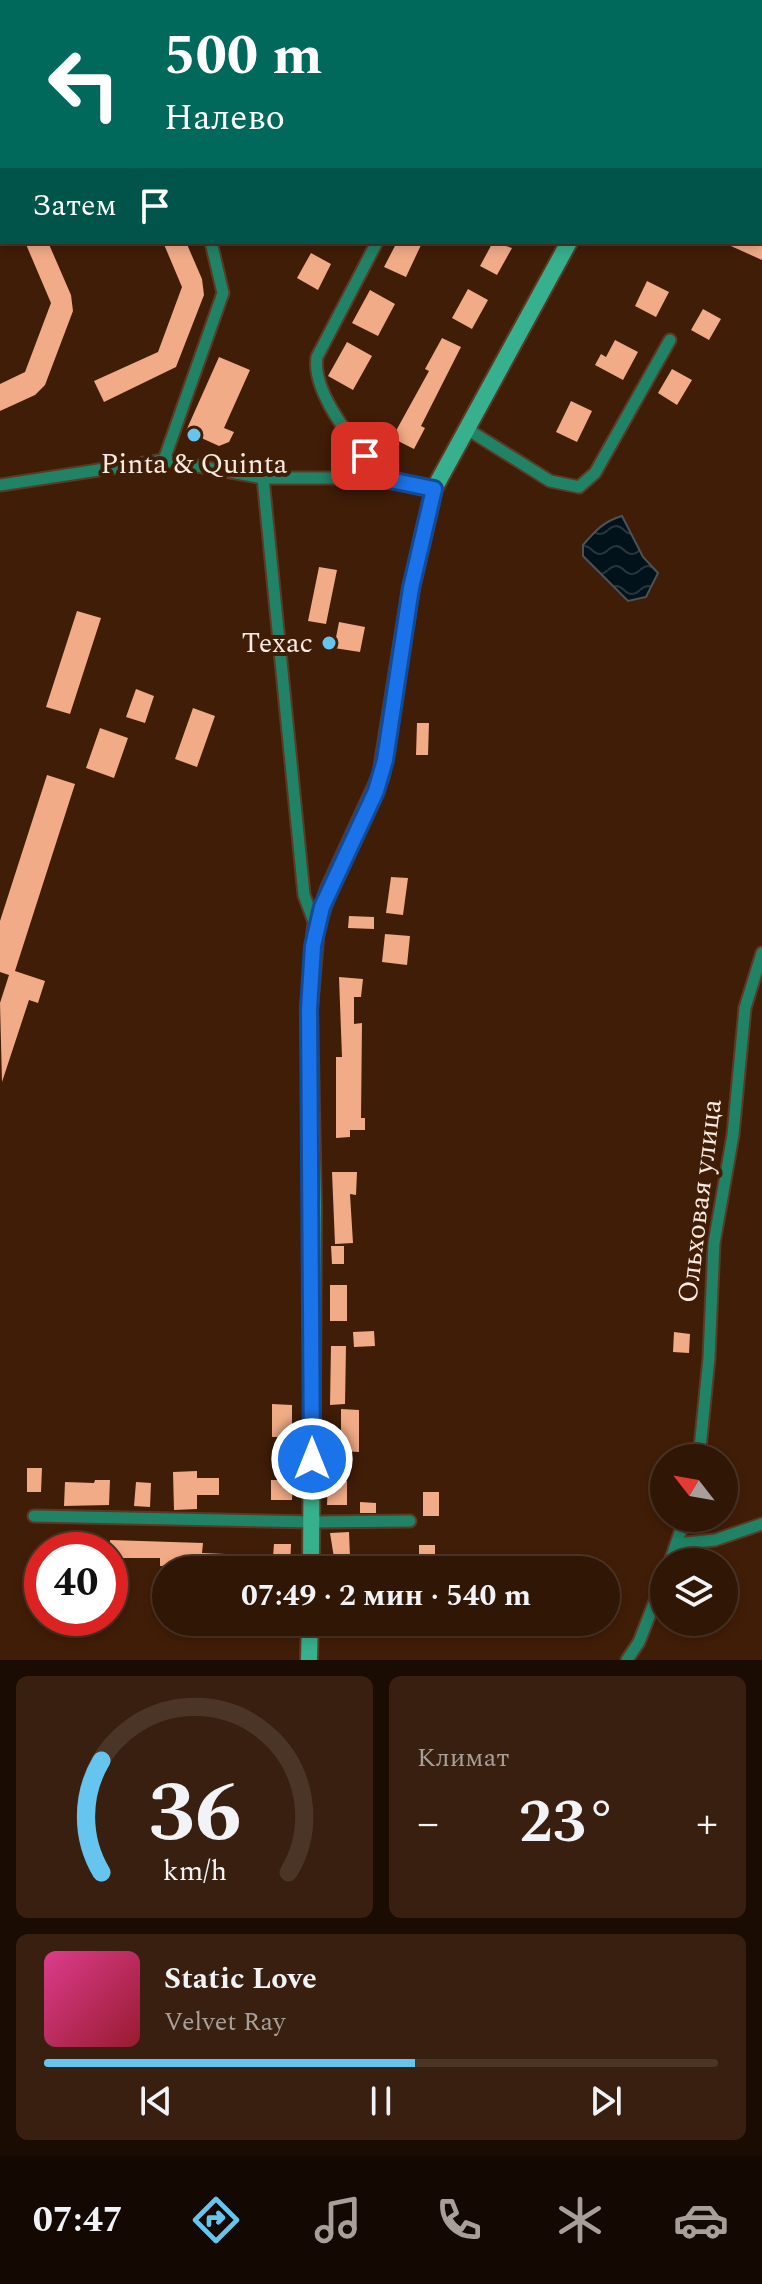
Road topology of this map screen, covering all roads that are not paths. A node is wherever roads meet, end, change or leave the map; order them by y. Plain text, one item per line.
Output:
1 (211, 244) edge
2 (376, 244) edge
3 (568, 244) edge
4 (670, 340) dead end
5 (467, 429) junction
6 (164, 460) junction
7 (263, 478) junction
8 (380, 478) junction
9 (0, 485) edge
10 (434, 489) junction
11 (316, 927) junction
12 (762, 953) edge
13 (700, 1444) edge
14 (34, 1516) dead end
15 (410, 1521) dead end
16 (312, 1522) junction
17 (762, 1524) edge
18 (681, 1532) edge
19 (677, 1544) junction
20 (675, 1548) edge
21 (311, 1556) edge
22 (650, 1614) edge
23 (310, 1636) edge
24 (309, 1660) edge
25 (627, 1660) edge

1 - 6 street
2 - 8 street
3 - 5 street
4 - 5 street
5 - 10 street
6 - 7 street
6 - 9 street
7 - 8 street
7 - 11 street
8 - 10 street
10 - 11 street
11 - 16 street
12 - 13 street, Ольховая улица
14 - 16 street
15 - 16 street
16 - 21 street
17 - 19 street
18 - 19 street
19 - 20 street
22 - 25 street
23 - 24 street

